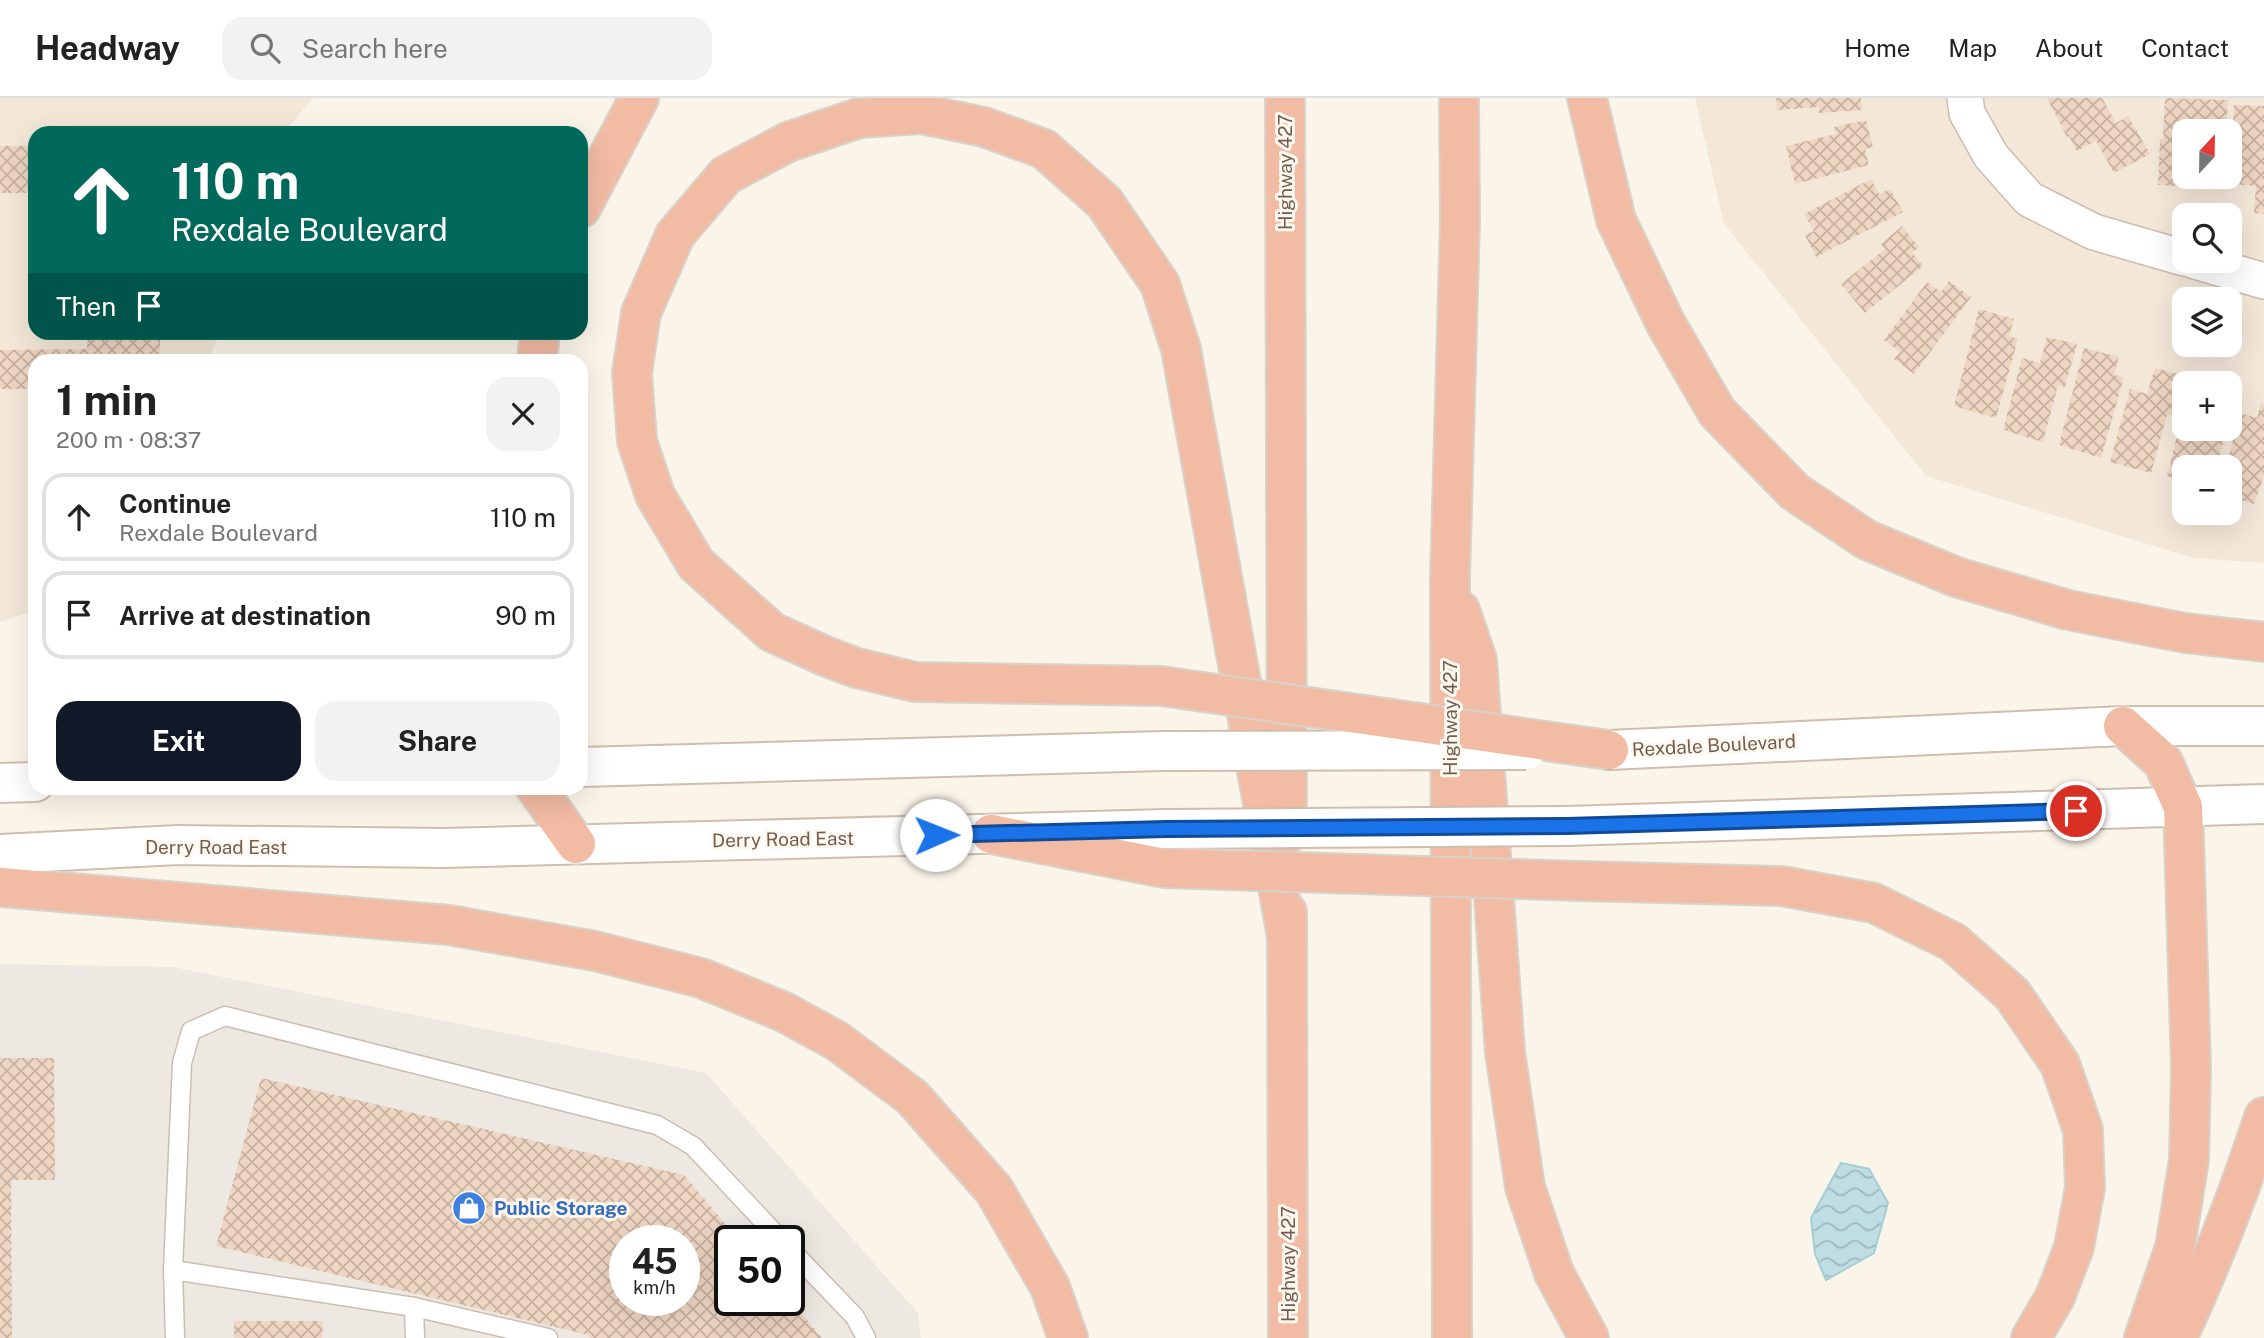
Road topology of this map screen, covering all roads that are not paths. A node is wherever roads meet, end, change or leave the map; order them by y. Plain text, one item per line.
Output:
1 (639, 98) edge
2 (1285, 98) edge
3 (1459, 98) edge
4 (1587, 98) edge
5 (1965, 98) edge
6 (588, 195) edge
7 (2172, 255) edge
8 (2236, 273) edge
9 (2264, 281) edge
10 (1450, 578) junction
11 (2264, 642) edge
12 (2123, 726) junction
13 (2264, 726) edge
14 (1609, 750) junction
15 (588, 767) edge
16 (28, 782) edge
17 (0, 783) edge
18 (541, 795) edge
19 (2264, 804) edge
20 (2183, 807) junction
21 (991, 834) junction
22 (576, 844) junction
23 (0, 854) edge
24 (0, 887) edge
25 (1287, 937) junction
26 (2264, 1117) edge
27 (767, 1225) edge
28 (805, 1265) edge
29 (173, 1270) junction
30 (414, 1307) junction
31 (175, 1338) edge
32 (415, 1338) edge
33 (548, 1338) edge
34 (866, 1338) edge
35 (1068, 1338) edge
36 (1288, 1338) edge
37 (1452, 1338) edge
38 (1589, 1338) edge
39 (2031, 1338) edge
40 (2144, 1338) edge
41 (2177, 1338) edge

1 - 6 highway
2 - 25 highway, Highway 427
3 - 10 highway, Highway 427
4 - 11 highway
5 - 7 street
8 - 9 street
10 - 37 highway, Highway 427
10 - 38 highway
12 - 13 main road, Rexdale Boulevard
12 - 14 main road, Rexdale Boulevard
12 - 20 highway
14 - 15 main road, Rexdale Boulevard, bridge
14 - 25 highway, bridge
16 - 17 main road
18 - 22 highway
19 - 20 main road
20 - 21 main road, Derry Road East, bridge
20 - 40 highway
21 - 22 main road, Derry Road East
21 - 39 highway, bridge
22 - 23 main road, Derry Road East
24 - 35 highway
25 - 36 highway, Highway 427
26 - 41 highway
27 - 29 lane
28 - 34 lane
29 - 30 lane
29 - 31 lane
30 - 32 lane
30 - 33 lane

